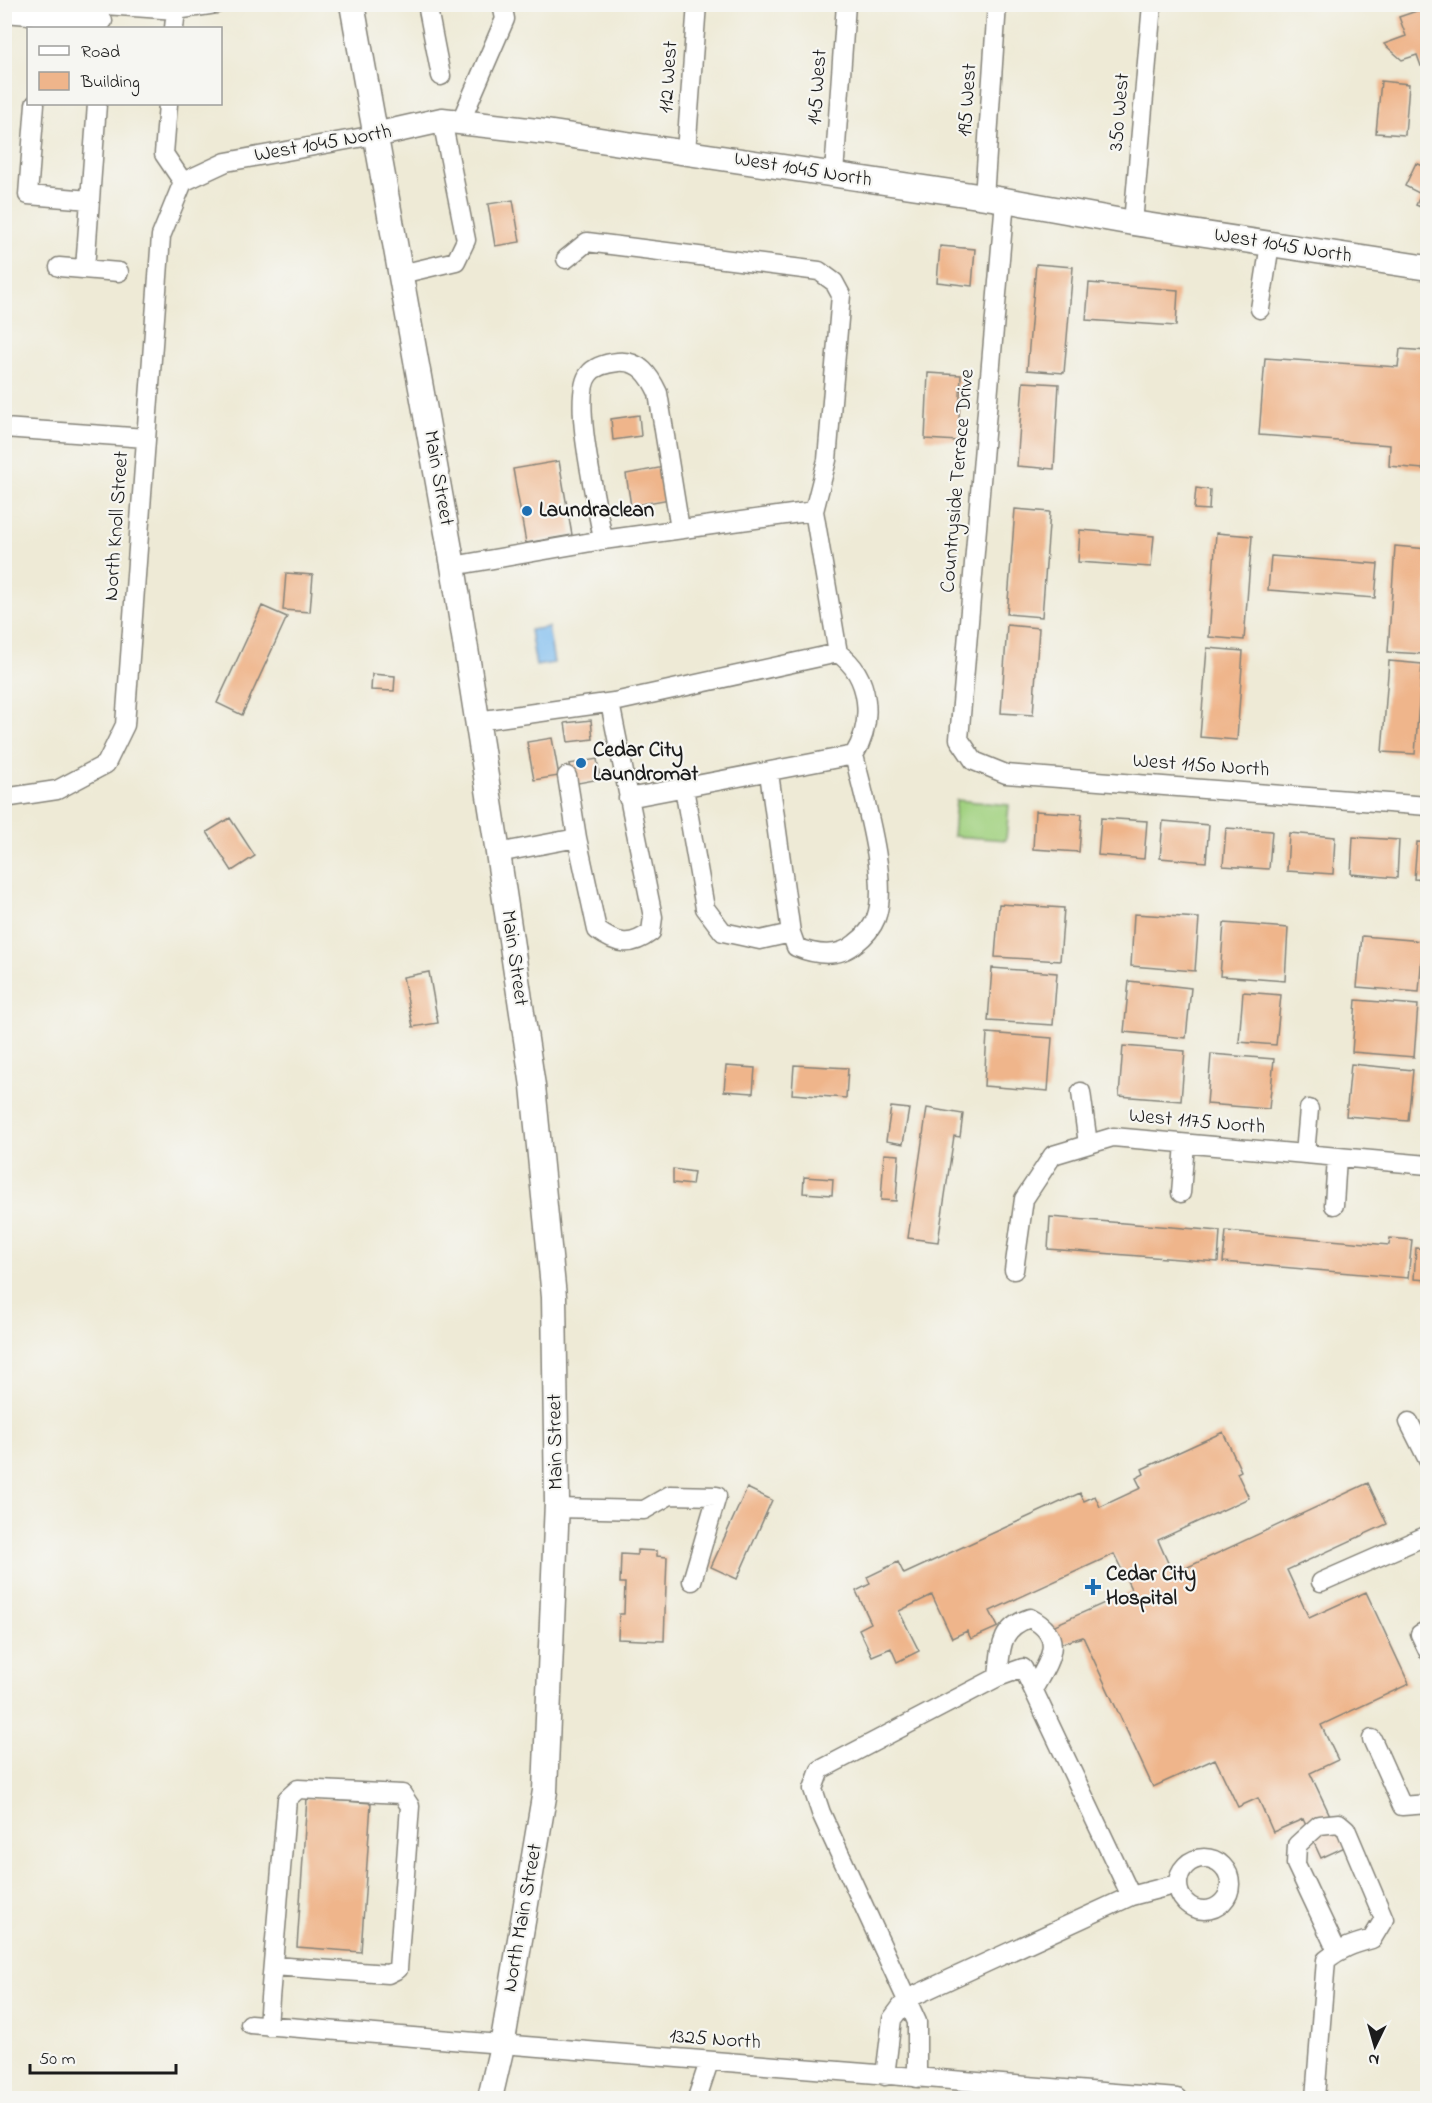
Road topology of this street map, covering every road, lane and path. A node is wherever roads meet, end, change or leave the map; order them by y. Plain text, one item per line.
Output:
1 (216, 4) edge
2 (352, 4) edge
3 (427, 4) edge
4 (502, 4) edge
5 (697, 4) edge
6 (846, 4) edge
7 (997, 4) edge
8 (1152, 4) edge
9 (4, 13) edge
10 (175, 14) edge
11 (104, 15) edge
12 (41, 22) edge
13 (441, 76) dead end
14 (35, 105) edge
15 (97, 105) edge
16 (168, 105) edge
17 (451, 121) junction
18 (375, 135) junction
19 (686, 152) junction
20 (834, 174) junction
21 (183, 182) junction
22 (994, 199) junction
23 (90, 200) junction
24 (1133, 223) junction
25 (1269, 244) junction
26 (566, 259) dead end
27 (60, 267) dead end
28 (1428, 268) edge
29 (85, 269) junction
30 (119, 272) dead end
31 (401, 274) junction
32 (1260, 309) dead end
33 (4, 428) edge
34 (146, 438) junction
35 (814, 511) junction
36 (680, 529) junction
37 (603, 540) junction
38 (453, 566) junction
39 (838, 653) junction
40 (610, 703) junction
41 (477, 721) junction
42 (854, 755) junction
43 (974, 761) joint
44 (769, 773) junction
45 (567, 776) dead end
46 (684, 788) junction
47 (4, 798) edge
48 (628, 798) junction
49 (1428, 806) edge
50 (577, 838) junction
51 (498, 853) junction
52 (791, 933) junction
53 (1081, 1092) dead end
54 (1309, 1109) dead end
55 (1089, 1144) junction
56 (1185, 1144) junction
57 (1305, 1154) junction
58 (1337, 1157) junction
59 (1428, 1165) edge
60 (1181, 1193) dead end
61 (1334, 1205) dead end
62 (1014, 1270) dead end
63 (1409, 1422) dead end
64 (1428, 1461) edge
65 (557, 1508) junction
66 (1428, 1535) edge
67 (692, 1581) dead end
68 (1321, 1582) dead end
69 (1428, 1630) edge
70 (1428, 1651) edge
71 (998, 1677) junction
72 (1034, 1688) junction
73 (1372, 1739) dead end
74 (545, 1791) joint
75 (1428, 1804) edge
76 (1177, 1884) dead end
77 (1131, 1896) junction
78 (1337, 1951) junction
79 (273, 1966) junction
80 (907, 2000) junction
81 (502, 2046) junction
82 (709, 2062) junction
83 (885, 2076) junction
84 (917, 2078) junction
85 (1106, 2096) edge
86 (490, 2098) edge
87 (698, 2098) edge
88 (1177, 2098) edge
89 (1315, 2098) edge

1 - 10 street
2 - 18 main road
3 - 13 street
4 - 17 street
5 - 19 street, 112 West
6 - 20 street, 145 West
7 - 22 street, 195 West
8 - 24 street, 350 West
9 - 12 street
10 - 11 street
11 - 12 street
14 - 23 street
15 - 23 street
16 - 21 street
17 - 18 main road, West 1045 North
17 - 19 main road, West 1045 North
17 - 31 street
18 - 21 street, West 1045 North
18 - 31 main road, Main Street
19 - 20 main road, West 1045 North
20 - 22 main road, West 1045 North
21 - 34 street, North Knoll Street
22 - 24 main road, West 1045 North
22 - 43 street, Countryside Terrace Drive
23 - 29 street
24 - 25 main road, West 1045 North
25 - 28 main road, West 1045 North
25 - 32 street
26 - 35 street
27 - 29 street
29 - 30 street
31 - 38 main road, Main Street
33 - 34 street
34 - 47 street, North Knoll Street
35 - 36 street
35 - 39 street
36 - 37 street
36 - 37 street
37 - 38 street
38 - 41 main road, Main Street
39 - 40 street
39 - 42 street
40 - 41 street
40 - 48 street
41 - 51 main road, Main Street
42 - 44 street
42 - 52 street
43 - 49 street, West 1150 North
44 - 46 street
44 - 52 street
45 - 50 street
46 - 48 street
46 - 52 street
48 - 50 street
50 - 51 street
51 - 65 main road, Main Street
53 - 55 street
54 - 57 street
55 - 56 street, West 1175 North
55 - 62 street, West 1175 North
56 - 57 street, West 1175 North
56 - 60 street
57 - 58 street, West 1175 North
58 - 59 street, West 1175 North
58 - 61 street
63 - 64 street
65 - 67 street
65 - 74 main road, Main Street
66 - 68 street
69 - 70 street
71 - 72 street
71 - 72 street
71 - 80 street
72 - 77 street
73 - 75 street
74 - 81 main road, North Main Street
76 - 77 street
77 - 80 street
78 - 78 street
78 - 89 street
79 - 79 street
79 - 81 street, 1325 North
80 - 83 street
80 - 84 street
81 - 82 street, 1325 North
81 - 86 main road
82 - 83 street, 1325 North
82 - 87 street
83 - 84 street, 1325 North
84 - 85 street, 1325 North
85 - 88 street, 1325 North

